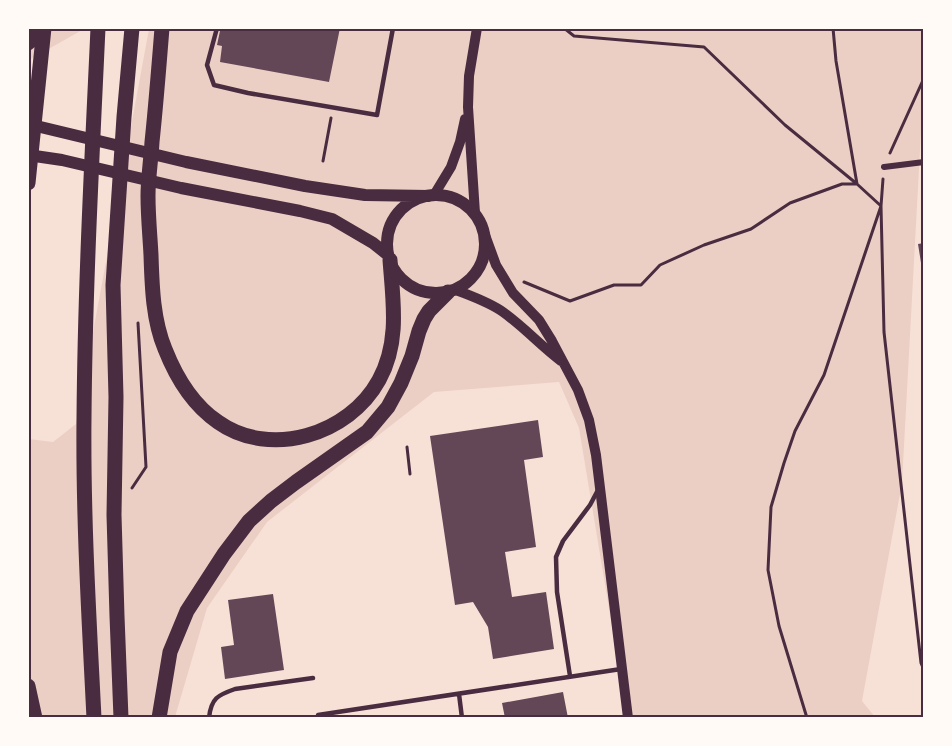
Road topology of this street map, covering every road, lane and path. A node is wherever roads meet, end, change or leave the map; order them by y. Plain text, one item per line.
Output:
1 (44, 28) edge
2 (98, 28) edge
3 (132, 28) edge
4 (162, 28) edge
5 (217, 28) edge
6 (393, 28) edge
7 (477, 28) edge
8 (564, 28) edge
9 (833, 28) edge
10 (28, 43) edge
11 (924, 78) edge
12 (468, 107) junction
13 (333, 108) junction
14 (32, 125) edge
15 (30, 155) edge
16 (323, 161) dead end
17 (924, 162) edge
18 (884, 167) junction
19 (28, 183) edge
20 (857, 184) junction
21 (431, 196) junction
22 (881, 206) junction
23 (475, 213) junction
24 (485, 235) junction
25 (389, 257) junction
26 (517, 280) dead end
27 (452, 291) junction
28 (138, 319) dead end
29 (564, 363) junction
30 (407, 447) dead end
31 (410, 474) dead end
32 (600, 488) junction
33 (114, 515) junction
34 (622, 669) junction
35 (924, 670) edge
36 (570, 676) junction
37 (314, 678) dead end
38 (28, 686) edge
39 (459, 694) junction
40 (35, 717) edge
41 (94, 717) edge
42 (121, 717) edge
43 (159, 717) edge
44 (209, 717) edge
45 (318, 717) edge
46 (462, 717) edge
47 (628, 717) edge
48 (807, 717) edge

1 - 10 highway
1 - 14 highway
2 - 41 highway
3 - 33 highway
4 - 25 highway
5 - 13 lane
6 - 13 lane
7 - 12 street
8 - 20 path
9 - 20 path
11 - 18 path
12 - 21 street
12 - 23 street
13 - 16 path
14 - 15 highway
14 - 21 main road
15 - 19 highway
15 - 25 main road
17 - 18 street
18 - 22 path
20 - 22 path
20 - 26 path
21 - 23 main road
21 - 25 main road
22 - 35 path
22 - 48 path
23 - 24 main road
24 - 27 main road
24 - 29 street
25 - 27 main road
27 - 29 street
27 - 43 highway
28 - 33 path
29 - 32 street
30 - 31 path
32 - 34 street
32 - 36 lane
33 - 42 highway
34 - 36 lane
34 - 47 street
36 - 39 lane
37 - 44 lane
38 - 40 highway
39 - 45 lane
39 - 46 lane

